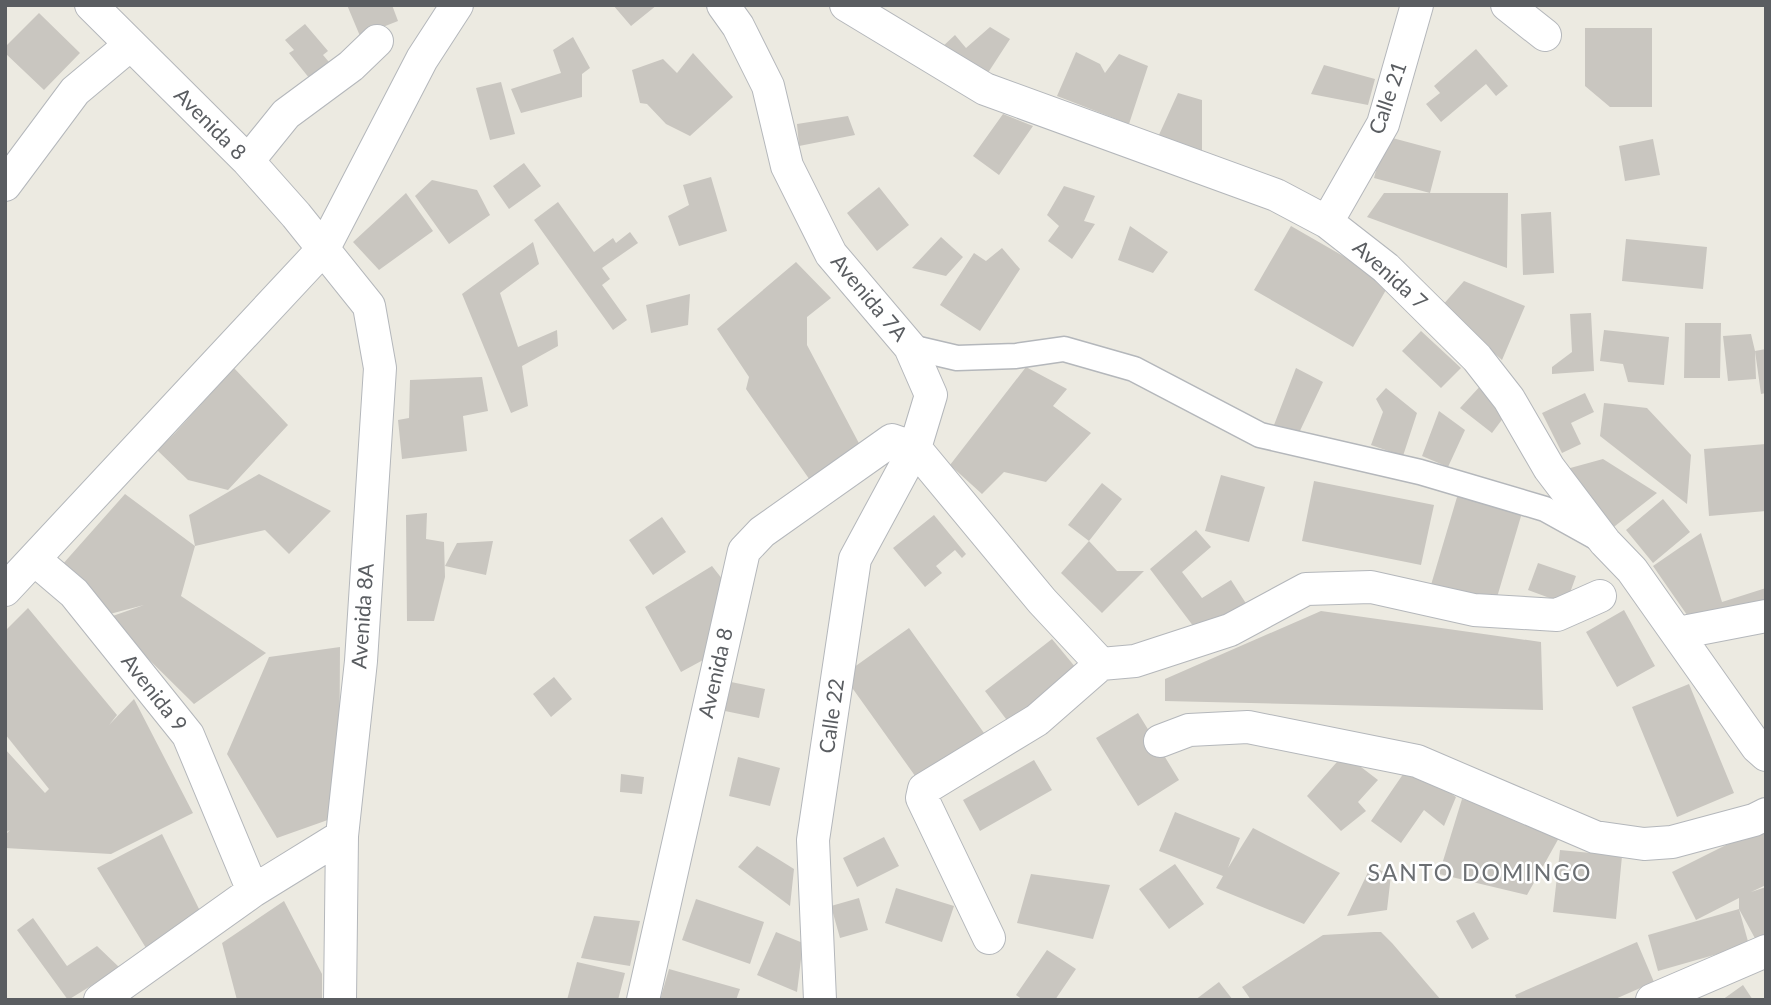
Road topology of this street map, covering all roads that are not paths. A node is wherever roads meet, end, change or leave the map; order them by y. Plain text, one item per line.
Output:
1 (91, 5) edge
2 (457, 5) edge
3 (723, 5) edge
4 (846, 5) edge
5 (1417, 5) edge
6 (1507, 5) edge
7 (1545, 35) dead end
8 (377, 41) dead end
9 (130, 45) junction
10 (248, 161) junction
11 (5, 184) edge
12 (1327, 222) junction
13 (324, 248) junction
14 (911, 346) junction
15 (915, 448) junction
16 (1605, 542) junction
17 (34, 559) junction
18 (5, 590) edge
19 (1600, 596) dead end
20 (1766, 616) edge
21 (1678, 634) junction
22 (1101, 664) junction
23 (1160, 741) dead end
24 (1766, 754) edge
25 (1766, 814) edge
26 (342, 836) junction
27 (253, 891) junction
28 (989, 938) dead end
29 (1766, 951) edge
30 (100, 1000) edge
31 (340, 1000) edge
32 (643, 1000) edge
33 (821, 1000) edge
34 (1652, 1000) edge

1 - 9 street, Avenida 8
2 - 13 street
3 - 14 street, Avenida 7A
4 - 12 street, Avenida 7
5 - 12 street, Calle 21
6 - 7 street
8 - 10 street
9 - 10 street, Avenida 8
9 - 11 street
10 - 13 street, Avenida 8
12 - 16 street, Avenida 7
13 - 17 street
13 - 26 street, Avenida 8A
14 - 15 street, Avenida 7A
14 - 16 street
15 - 22 street
15 - 32 street, Avenida 8
15 - 33 street, Calle 22
16 - 21 street, Avenida 7
17 - 18 street
17 - 27 street, Avenida 9
19 - 22 street
20 - 21 street
21 - 24 street, Avenida 7
22 - 28 street
23 - 25 street
26 - 27 street
26 - 31 street, Avenida 8A
27 - 30 street
29 - 34 street

